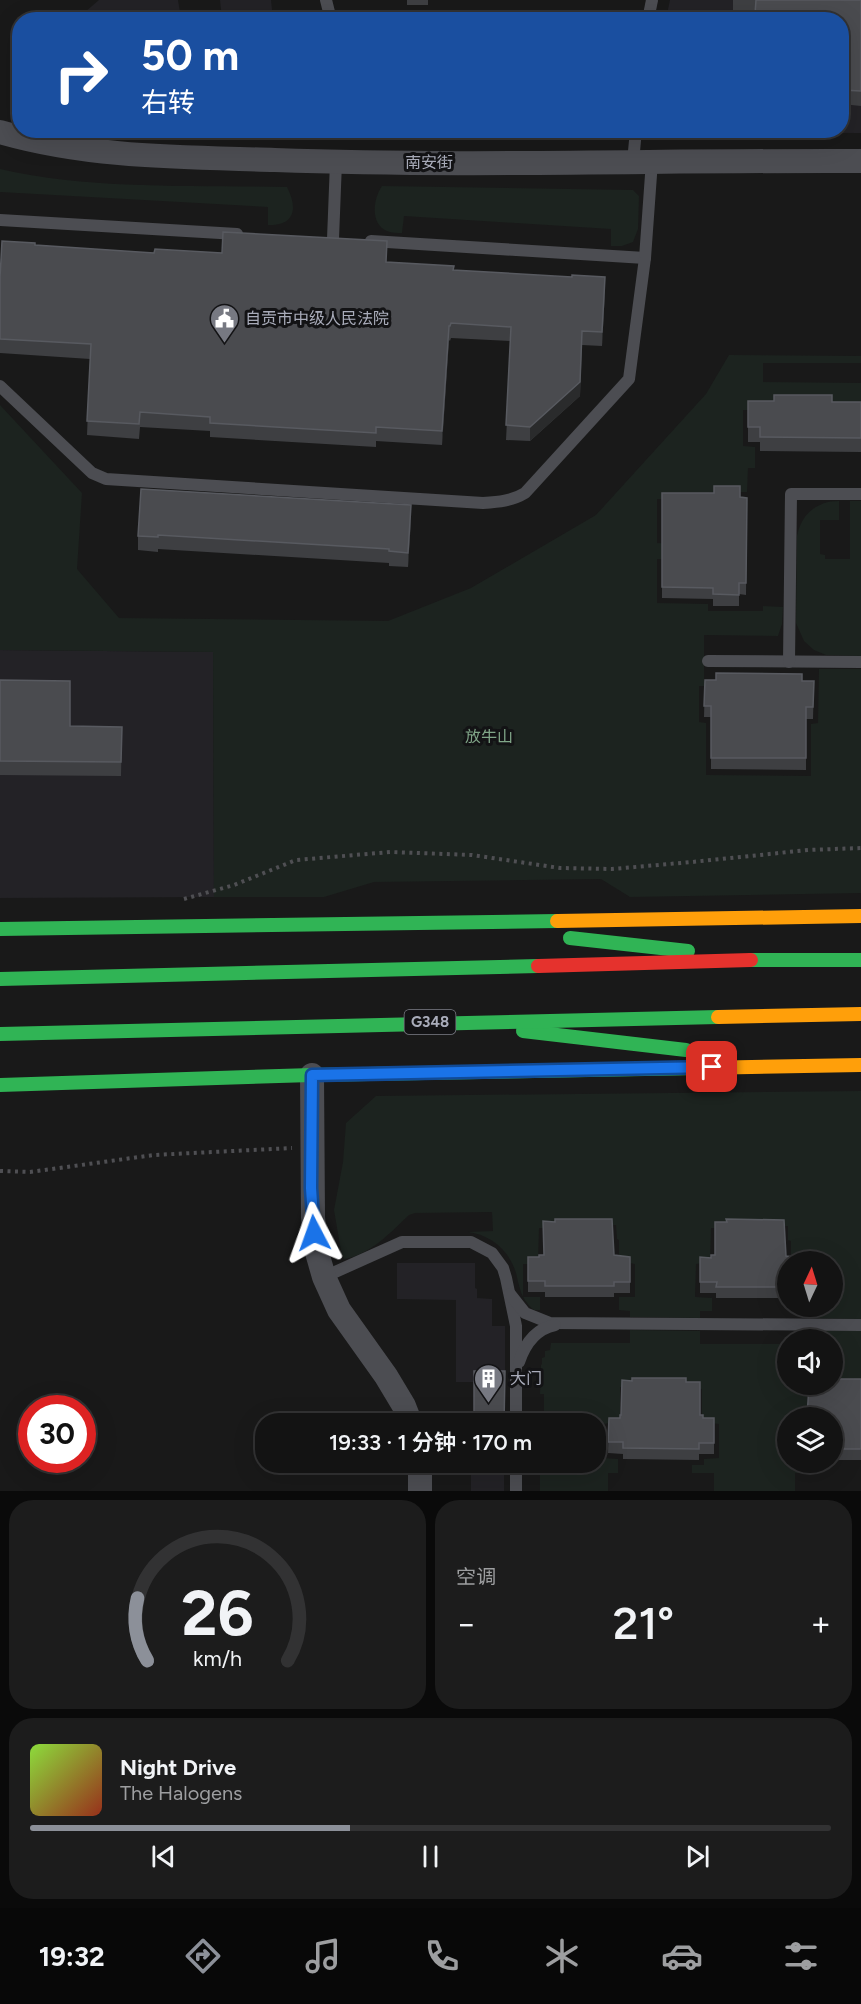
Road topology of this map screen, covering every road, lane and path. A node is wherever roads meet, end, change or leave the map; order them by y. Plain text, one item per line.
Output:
1 (26, 138) edge
2 (638, 138) edge
3 (642, 161) junction
4 (861, 161) edge
5 (336, 162) junction
6 (0, 220) edge
7 (249, 234) edge
8 (645, 258) junction
9 (0, 386) edge
10 (861, 494) edge
11 (708, 661) dead end
12 (789, 662) junction
13 (861, 662) edge
14 (861, 848) edge
15 (183, 899) dead end
16 (861, 916) edge
17 (434, 922) junction
18 (0, 929) edge
19 (765, 960) junction
20 (861, 960) edge
21 (0, 979) edge
22 (861, 1014) edge
23 (450, 1022) junction
24 (0, 1034) edge
25 (806, 1065) junction
26 (861, 1065) edge
27 (312, 1075) junction
28 (0, 1085) edge
29 (311, 1146) junction
30 (0, 1171) edge
31 (324, 1277) junction
32 (510, 1294) junction
33 (565, 1323) junction
34 (861, 1325) edge
35 (516, 1369) junction
36 (407, 1413) edge
37 (516, 1413) edge
38 (420, 1473) edge
39 (516, 1473) edge
40 (420, 1491) edge
41 (516, 1491) edge

1 - 5 street, 南安街
2 - 3 lane
3 - 4 street, 南安街
3 - 5 street, 南安街
3 - 8 lane
5 - 8 lane
6 - 7 lane
8 - 9 lane
10 - 12 lane
11 - 12 lane
12 - 13 lane
14 - 15 path
16 - 17 main road
17 - 18 main road
17 - 19 main road
19 - 20 main road
19 - 21 main road
22 - 23 main road, G348
23 - 24 main road, G348
23 - 25 main road
25 - 26 main road
25 - 27 main road
27 - 28 main road
27 - 29 street
29 - 30 path
29 - 31 street
31 - 32 lane
31 - 36 street
32 - 33 lane
32 - 35 lane
33 - 34 lane
33 - 35 lane
35 - 37 lane
38 - 40 street
39 - 41 lane

